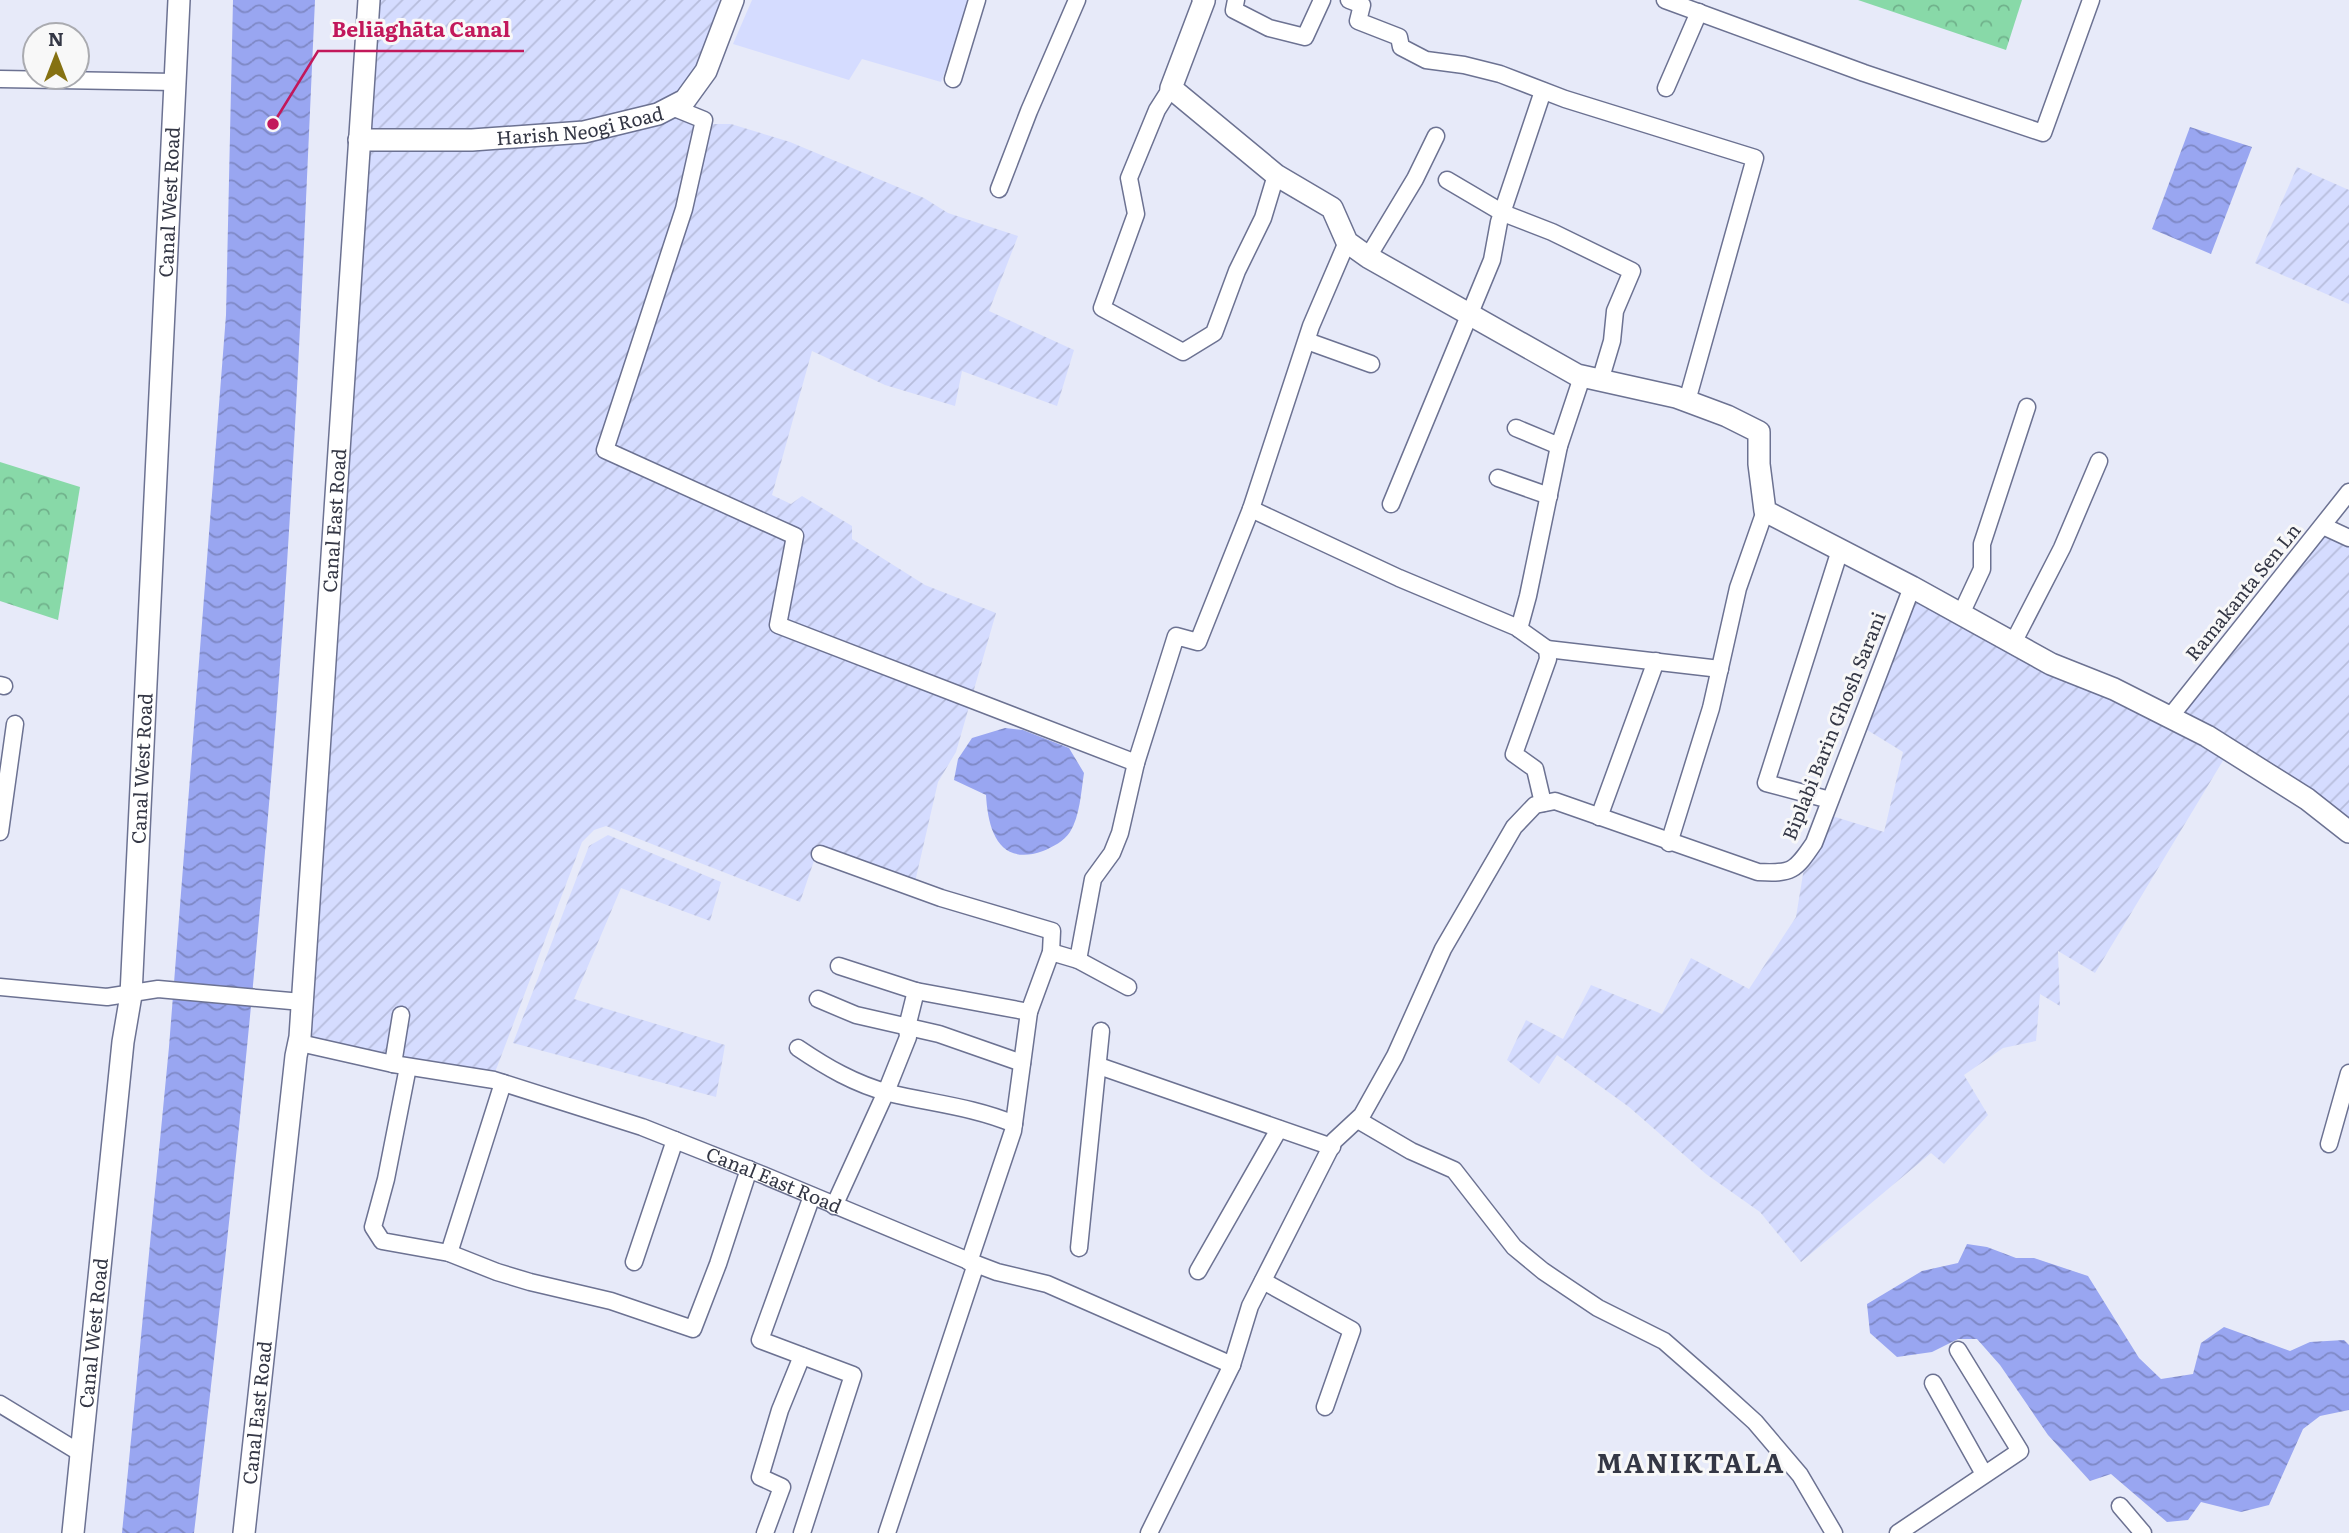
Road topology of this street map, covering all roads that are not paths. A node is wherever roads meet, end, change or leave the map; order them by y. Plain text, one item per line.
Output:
1 (179, 0) edge
2 (369, 0) edge
3 (733, 0) edge
4 (977, 0) edge
5 (1077, 0) edge
6 (1203, 0) edge
7 (1236, 0) edge
8 (1322, 0) edge
9 (1349, 0) edge
10 (1665, 0) edge
11 (2091, 0) edge
12 (1699, 12) junction
13 (0, 79) edge
14 (953, 79) dead end
15 (175, 82) junction
16 (1666, 88) dead end
17 (1171, 89) junction
18 (1543, 91) junction
19 (672, 107) junction
20 (1436, 136) dead end
21 (359, 140) junction
22 (1276, 175) junction
23 (1447, 180) dead end
24 (999, 189) dead end
25 (1503, 212) junction
26 (1346, 242) junction
27 (1368, 257) junction
28 (1469, 314) junction
29 (1307, 341) junction
30 (1371, 364) dead end
31 (1591, 379) junction
32 (1687, 401) junction
33 (2027, 407) dead end
34 (1516, 428) dead end
35 (1559, 446) junction
36 (2099, 461) dead end
37 (1497, 478) dead end
38 (2349, 492) edge
39 (1549, 496) junction
40 (1391, 504) dead end
41 (1251, 509) junction
42 (1765, 511) junction
43 (2323, 526) junction
44 (2349, 538) edge
45 (1840, 550) junction
46 (1912, 587) junction
47 (1961, 614) junction
48 (1519, 629) junction
49 (2013, 643) junction
50 (1547, 649) junction
51 (1656, 661) junction
52 (1720, 669) junction
53 (2170, 717) junction
54 (15, 724) dead end
55 (1136, 764) junction
56 (1830, 800) junction
57 (1543, 803) junction
58 (1599, 817) junction
59 (0, 832) edge
60 (2349, 832) edge
61 (1669, 843) junction
62 (820, 854) dead end
63 (1051, 952) junction
64 (1078, 960) junction
65 (839, 966) dead end
66 (0, 987) edge
67 (1128, 987) dead end
68 (916, 991) junction
69 (131, 995) junction
70 (817, 999) dead end
71 (302, 1002) junction
72 (1029, 1012) junction
73 (401, 1014) dead end
74 (907, 1027) junction
75 (1101, 1031) dead end
76 (300, 1043) junction
77 (798, 1048) dead end
78 (1022, 1063) junction
79 (400, 1066) junction
80 (1099, 1066) junction
81 (2349, 1073) edge
82 (503, 1083) junction
83 (886, 1092) junction
84 (1358, 1119) junction
85 (1014, 1124) junction
86 (1279, 1129) junction
87 (675, 1140) junction
88 (2329, 1144) dead end
89 (1332, 1147) junction
90 (749, 1169) junction
91 (812, 1196) junction
92 (834, 1206) junction
93 (1079, 1248) dead end
94 (449, 1253) junction
95 (634, 1262) dead end
96 (973, 1263) junction
97 (1198, 1271) dead end
98 (1263, 1281) junction
99 (1958, 1350) dead end
100 (802, 1356) junction
101 (1232, 1365) junction
102 (1933, 1383) dead end
103 (0, 1404) edge
104 (1325, 1407) dead end
105 (82, 1454) junction
106 (1984, 1474) junction
107 (2120, 1506) dead end
108 (73, 1533) edge
109 (244, 1533) edge
110 (765, 1533) edge
111 (802, 1533) edge
112 (887, 1533) edge
113 (1149, 1533) edge
114 (1834, 1533) edge
115 (1898, 1533) edge
116 (2143, 1533) edge

1 - 15 main road, Canal West Road
2 - 21 main road, Canal East Road
3 - 19 main road, Harish Neogi Road
4 - 14 street
5 - 24 street
6 - 17 main road
7 - 8 street
9 - 18 street
10 - 12 street
11 - 12 street
12 - 16 street
13 - 15 street
15 - 69 main road, Canal West Road
17 - 22 main road
17 - 22 street
18 - 25 street
18 - 32 street
19 - 21 main road, Harish Neogi Road
19 - 55 street
20 - 27 street
21 - 71 main road, Canal East Road
22 - 26 main road
23 - 25 street
25 - 28 street
25 - 31 street
26 - 27 main road
26 - 29 street
27 - 28 main road
28 - 31 main road
28 - 40 street
29 - 30 street
29 - 41 street
31 - 32 main road
31 - 35 street
32 - 42 main road
33 - 47 street
34 - 35 street
35 - 39 street
36 - 49 street
37 - 39 street
38 - 43 street, Ramakanta Sen Ln
39 - 48 street
41 - 48 street
41 - 55 street
42 - 45 main road
42 - 52 street
43 - 44 street
43 - 53 street, Ramakanta Sen Ln
45 - 46 main road
45 - 56 street
46 - 47 main road
46 - 56 street, Biplabi Barin Ghosh Sarani
47 - 49 main road
48 - 50 street
49 - 53 main road
50 - 51 street
50 - 57 street
51 - 52 street
51 - 58 street
52 - 61 street
53 - 60 main road
54 - 59 street
55 - 64 street
56 - 61 street, Biplabi Barin Ghosh Sarani
57 - 58 street, Biplabi Barin Ghosh Sarani
57 - 84 street
58 - 61 street, Biplabi Barin Ghosh Sarani
62 - 63 street
63 - 64 street
63 - 72 street
64 - 67 street
65 - 68 street
66 - 69 street
68 - 72 street
68 - 74 street
69 - 71 street
69 - 105 main road, Canal West Road
70 - 74 street
71 - 76 main road, Canal East Road
72 - 78 street
73 - 79 street
74 - 78 street
74 - 83 street
75 - 80 street
76 - 79 street, Canal East Road
76 - 109 main road, Canal East Road
77 - 83 street
78 - 85 street
79 - 82 street, Canal East Road
79 - 94 street
80 - 86 street
80 - 93 street
81 - 88 street
82 - 87 street, Canal East Road
82 - 94 street
83 - 85 street
83 - 92 street
84 - 89 street
84 - 114 street
85 - 96 street
86 - 89 street
86 - 97 street
87 - 90 street, Canal East Road
87 - 95 street
89 - 98 street
90 - 91 street, Canal East Road
90 - 94 street
91 - 92 street, Canal East Road
91 - 100 street
92 - 96 street, Canal East Road
96 - 101 street, Canal East Road
96 - 112 street
98 - 101 street
98 - 104 street
99 - 106 street
100 - 110 street
100 - 111 street
101 - 113 street
102 - 106 street
103 - 105 street
105 - 108 main road, Canal West Road
106 - 115 street
107 - 116 street

